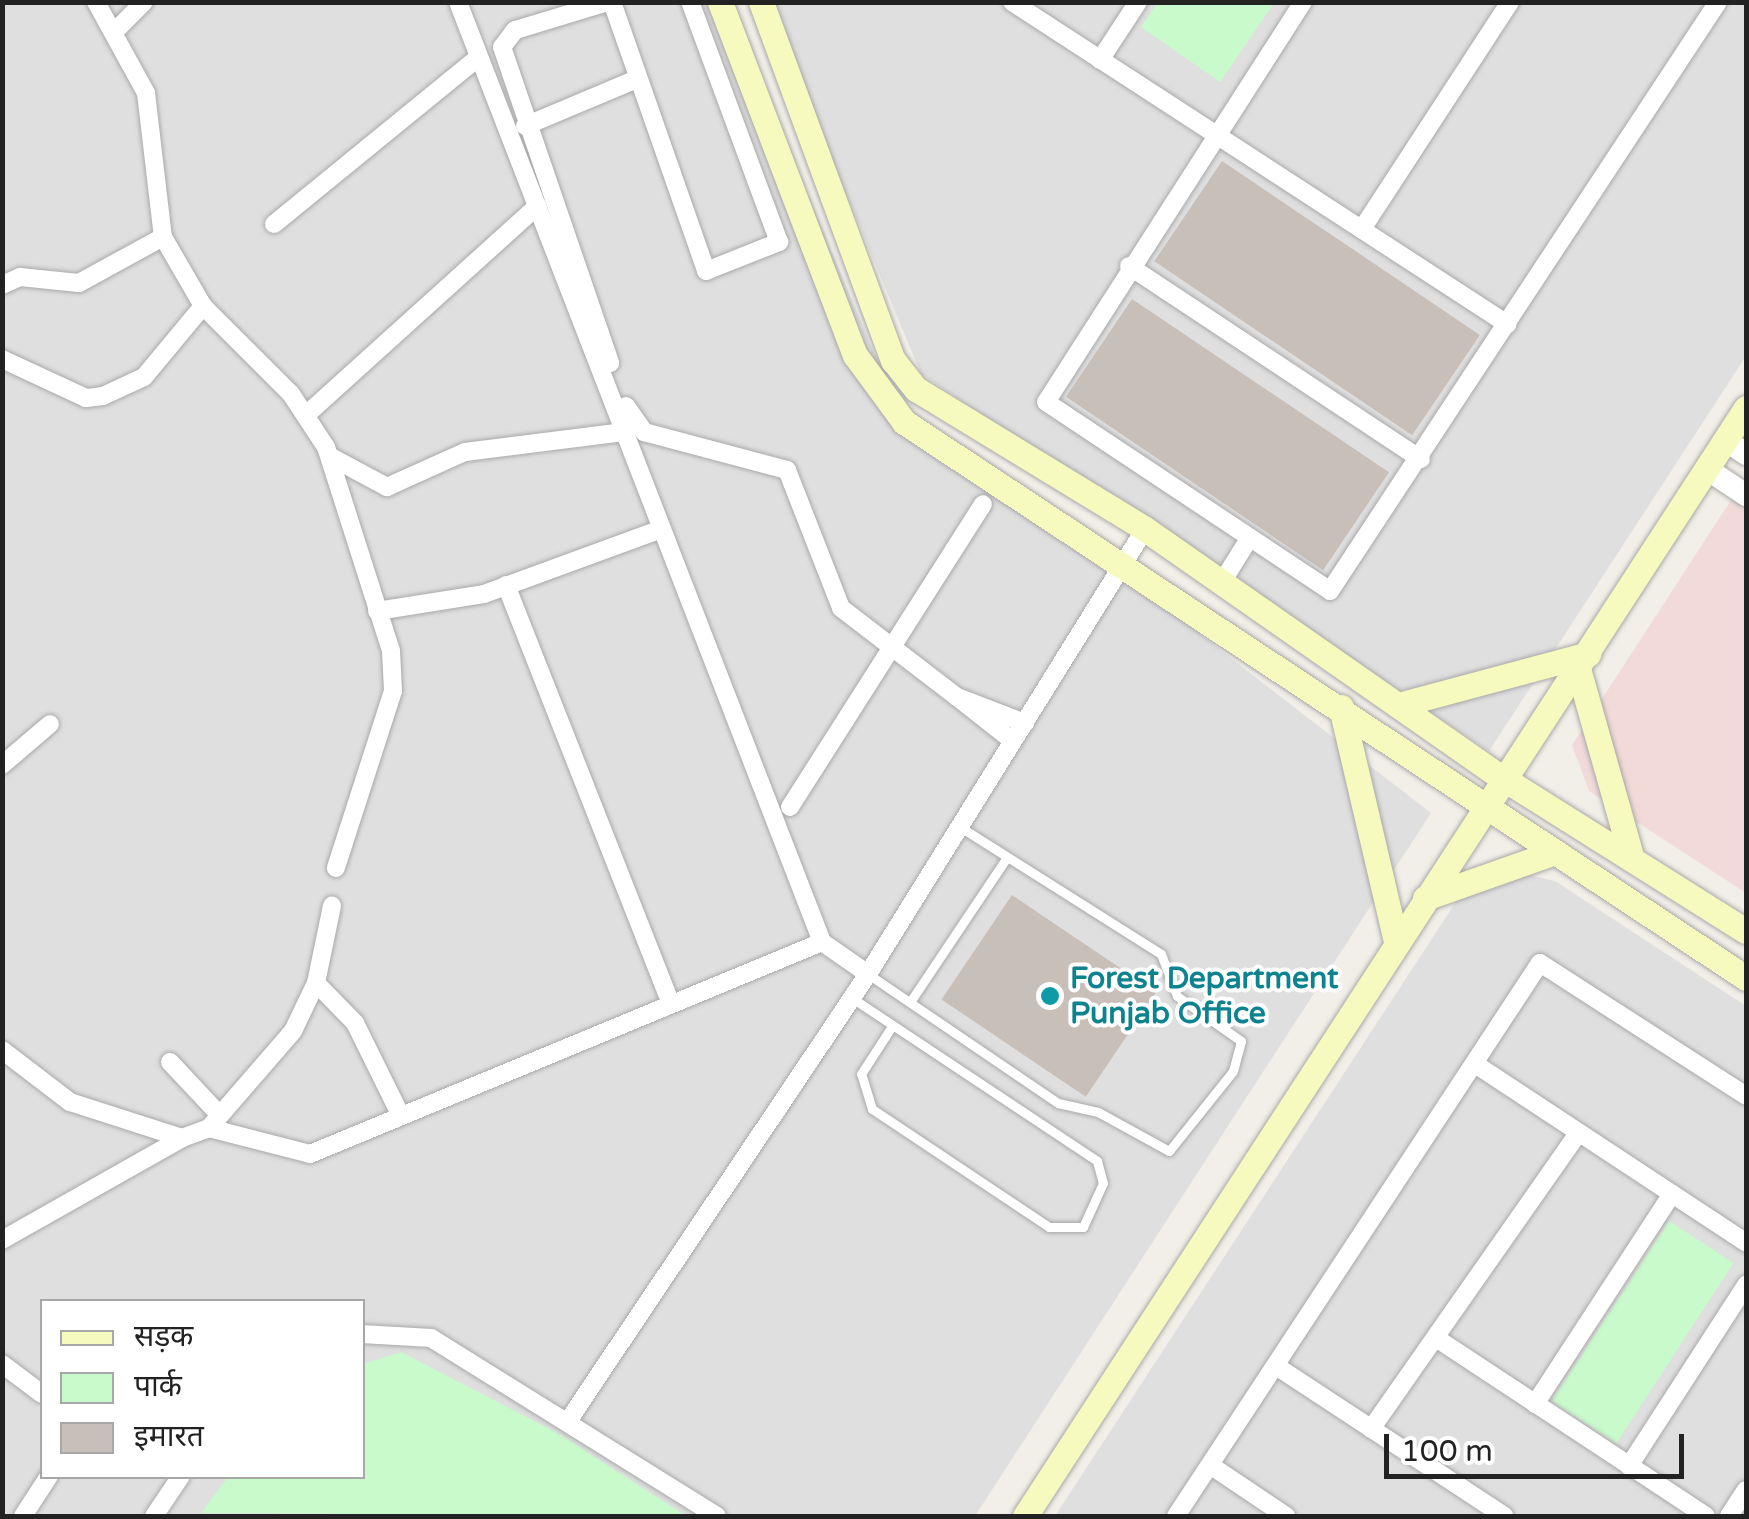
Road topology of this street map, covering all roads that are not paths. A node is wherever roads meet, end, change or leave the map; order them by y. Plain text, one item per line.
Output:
1 (96, 2) edge
2 (144, 2) edge
3 (458, 2) edge
4 (610, 2) edge
5 (690, 2) edge
6 (720, 2) edge
7 (762, 2) edge
8 (1012, 2) edge
9 (1138, 2) edge
10 (1302, 2) edge
11 (1510, 2) edge
12 (1718, 2) edge
13 (115, 31) junction
14 (480, 57) junction
15 (1100, 60) junction
16 (637, 79) junction
17 (524, 126) junction
18 (1214, 134) junction
19 (537, 206) junction
20 (274, 224) dead end
21 (1362, 229) junction
22 (162, 237) junction
23 (1130, 266) junction
24 (2, 285) edge
25 (203, 306) junction
26 (1507, 324) junction
27 (2, 359) edge
28 (1746, 408) edge
29 (306, 415) junction
30 (624, 432) junction
31 (1736, 447) edge
32 (331, 457) junction
33 (1422, 459) junction
34 (1707, 469) junction
35 (1746, 495) edge
36 (983, 504) dead end
37 (662, 528) junction
38 (1145, 528) junction
39 (1249, 540) junction
40 (1126, 560) junction
41 (1222, 582) junction
42 (506, 585) junction
43 (377, 611) junction
44 (889, 652) junction
45 (1584, 663) junction
46 (957, 696) junction
47 (1398, 705) junction
48 (1341, 708) junction
49 (1025, 723) junction
50 (50, 724) dead end
51 (1013, 741) junction
52 (2, 765) edge
53 (1502, 777) junction
54 (1484, 806) junction
55 (790, 807) dead end
56 (960, 827) junction
57 (1555, 852) junction
58 (1007, 857) junction
59 (1632, 859) junction
60 (336, 868) dead end
61 (1424, 898) junction
62 (332, 906) dead end
63 (1746, 931) edge
64 (822, 942) junction
65 (1396, 942) junction
66 (868, 974) junction
67 (1746, 978) edge
68 (316, 984) junction
69 (852, 998) junction
70 (910, 1002) junction
71 (671, 1004) junction
72 (892, 1026) junction
73 (2, 1050) edge
74 (170, 1062) dead end
75 (1475, 1064) junction
76 (1746, 1096) edge
77 (401, 1116) junction
78 (213, 1120) junction
79 (1578, 1132) junction
80 (182, 1138) junction
81 (1672, 1194) junction
82 (2, 1240) edge
83 (1746, 1244) edge
84 (1746, 1286) edge
85 (365, 1334) edge
86 (1436, 1338) junction
87 (2, 1364) edge
88 (1276, 1366) junction
89 (40, 1392) edge
90 (1535, 1404) junction
91 (568, 1420) junction
92 (1371, 1429) junction
93 (1210, 1464) junction
94 (1629, 1466) junction
95 (47, 1479) edge
96 (179, 1479) edge
97 (1746, 1490) edge
98 (23, 1516) edge
99 (154, 1516) edge
100 (717, 1516) edge
101 (1025, 1516) edge
102 (1176, 1516) edge
103 (1286, 1516) edge
104 (1504, 1516) edge
105 (1706, 1516) edge
106 (1729, 1516) edge

1 - 13 street
2 - 13 street
3 - 14 street
4 - 16 street
4 - 17 street
5 - 16 street
6 - 40 main road
7 - 38 main road
8 - 15 street
9 - 15 street
10 - 18 street
11 - 21 street
12 - 26 street
13 - 22 street
14 - 19 street
14 - 20 street
15 - 18 street
16 - 17 street
17 - 44 street
18 - 21 street
18 - 23 street
19 - 29 street
19 - 30 street
21 - 26 street
22 - 24 street
22 - 25 street
23 - 33 street
23 - 39 street
25 - 27 street
25 - 29 street
26 - 33 street
28 - 31 main road
29 - 32 street
30 - 32 street
30 - 37 street
31 - 34 main road
32 - 43 street
33 - 39 street
34 - 35 street
34 - 45 main road
36 - 44 street
37 - 42 street
37 - 64 street
38 - 40 street
38 - 41 main road
39 - 41 street
40 - 48 main road
40 - 49 street
41 - 47 main road
42 - 43 street
42 - 71 street
43 - 60 street
44 - 46 street
44 - 55 street
45 - 47 main road
45 - 53 main road
45 - 59 main road
46 - 49 street
46 - 51 street
47 - 53 main road
48 - 54 main road
48 - 65 main road
49 - 51 street
50 - 52 street
51 - 56 street
53 - 54 main road
53 - 59 main road
54 - 57 main road
54 - 61 main road
56 - 58 lane
56 - 66 street
57 - 61 main road
57 - 67 main road
58 - 70 lane
58 - 70 lane
59 - 63 main road
61 - 65 main road
62 - 68 street
64 - 66 street
64 - 71 street
65 - 101 main road
66 - 69 street
66 - 70 lane
68 - 77 street
68 - 78 street
69 - 72 lane
69 - 91 street
71 - 77 street
72 - 72 lane
73 - 80 street
74 - 78 street
75 - 76 street
75 - 79 street
75 - 88 street
77 - 78 street
78 - 80 street
79 - 81 street
79 - 86 street
80 - 82 street
81 - 83 street
81 - 90 street
84 - 94 street
85 - 91 street
86 - 90 street
86 - 92 street
87 - 89 street
88 - 92 street
88 - 93 street
90 - 94 street
91 - 100 street
92 - 104 street
93 - 102 street
93 - 103 street
94 - 105 street
95 - 98 street
96 - 99 street
97 - 106 street

